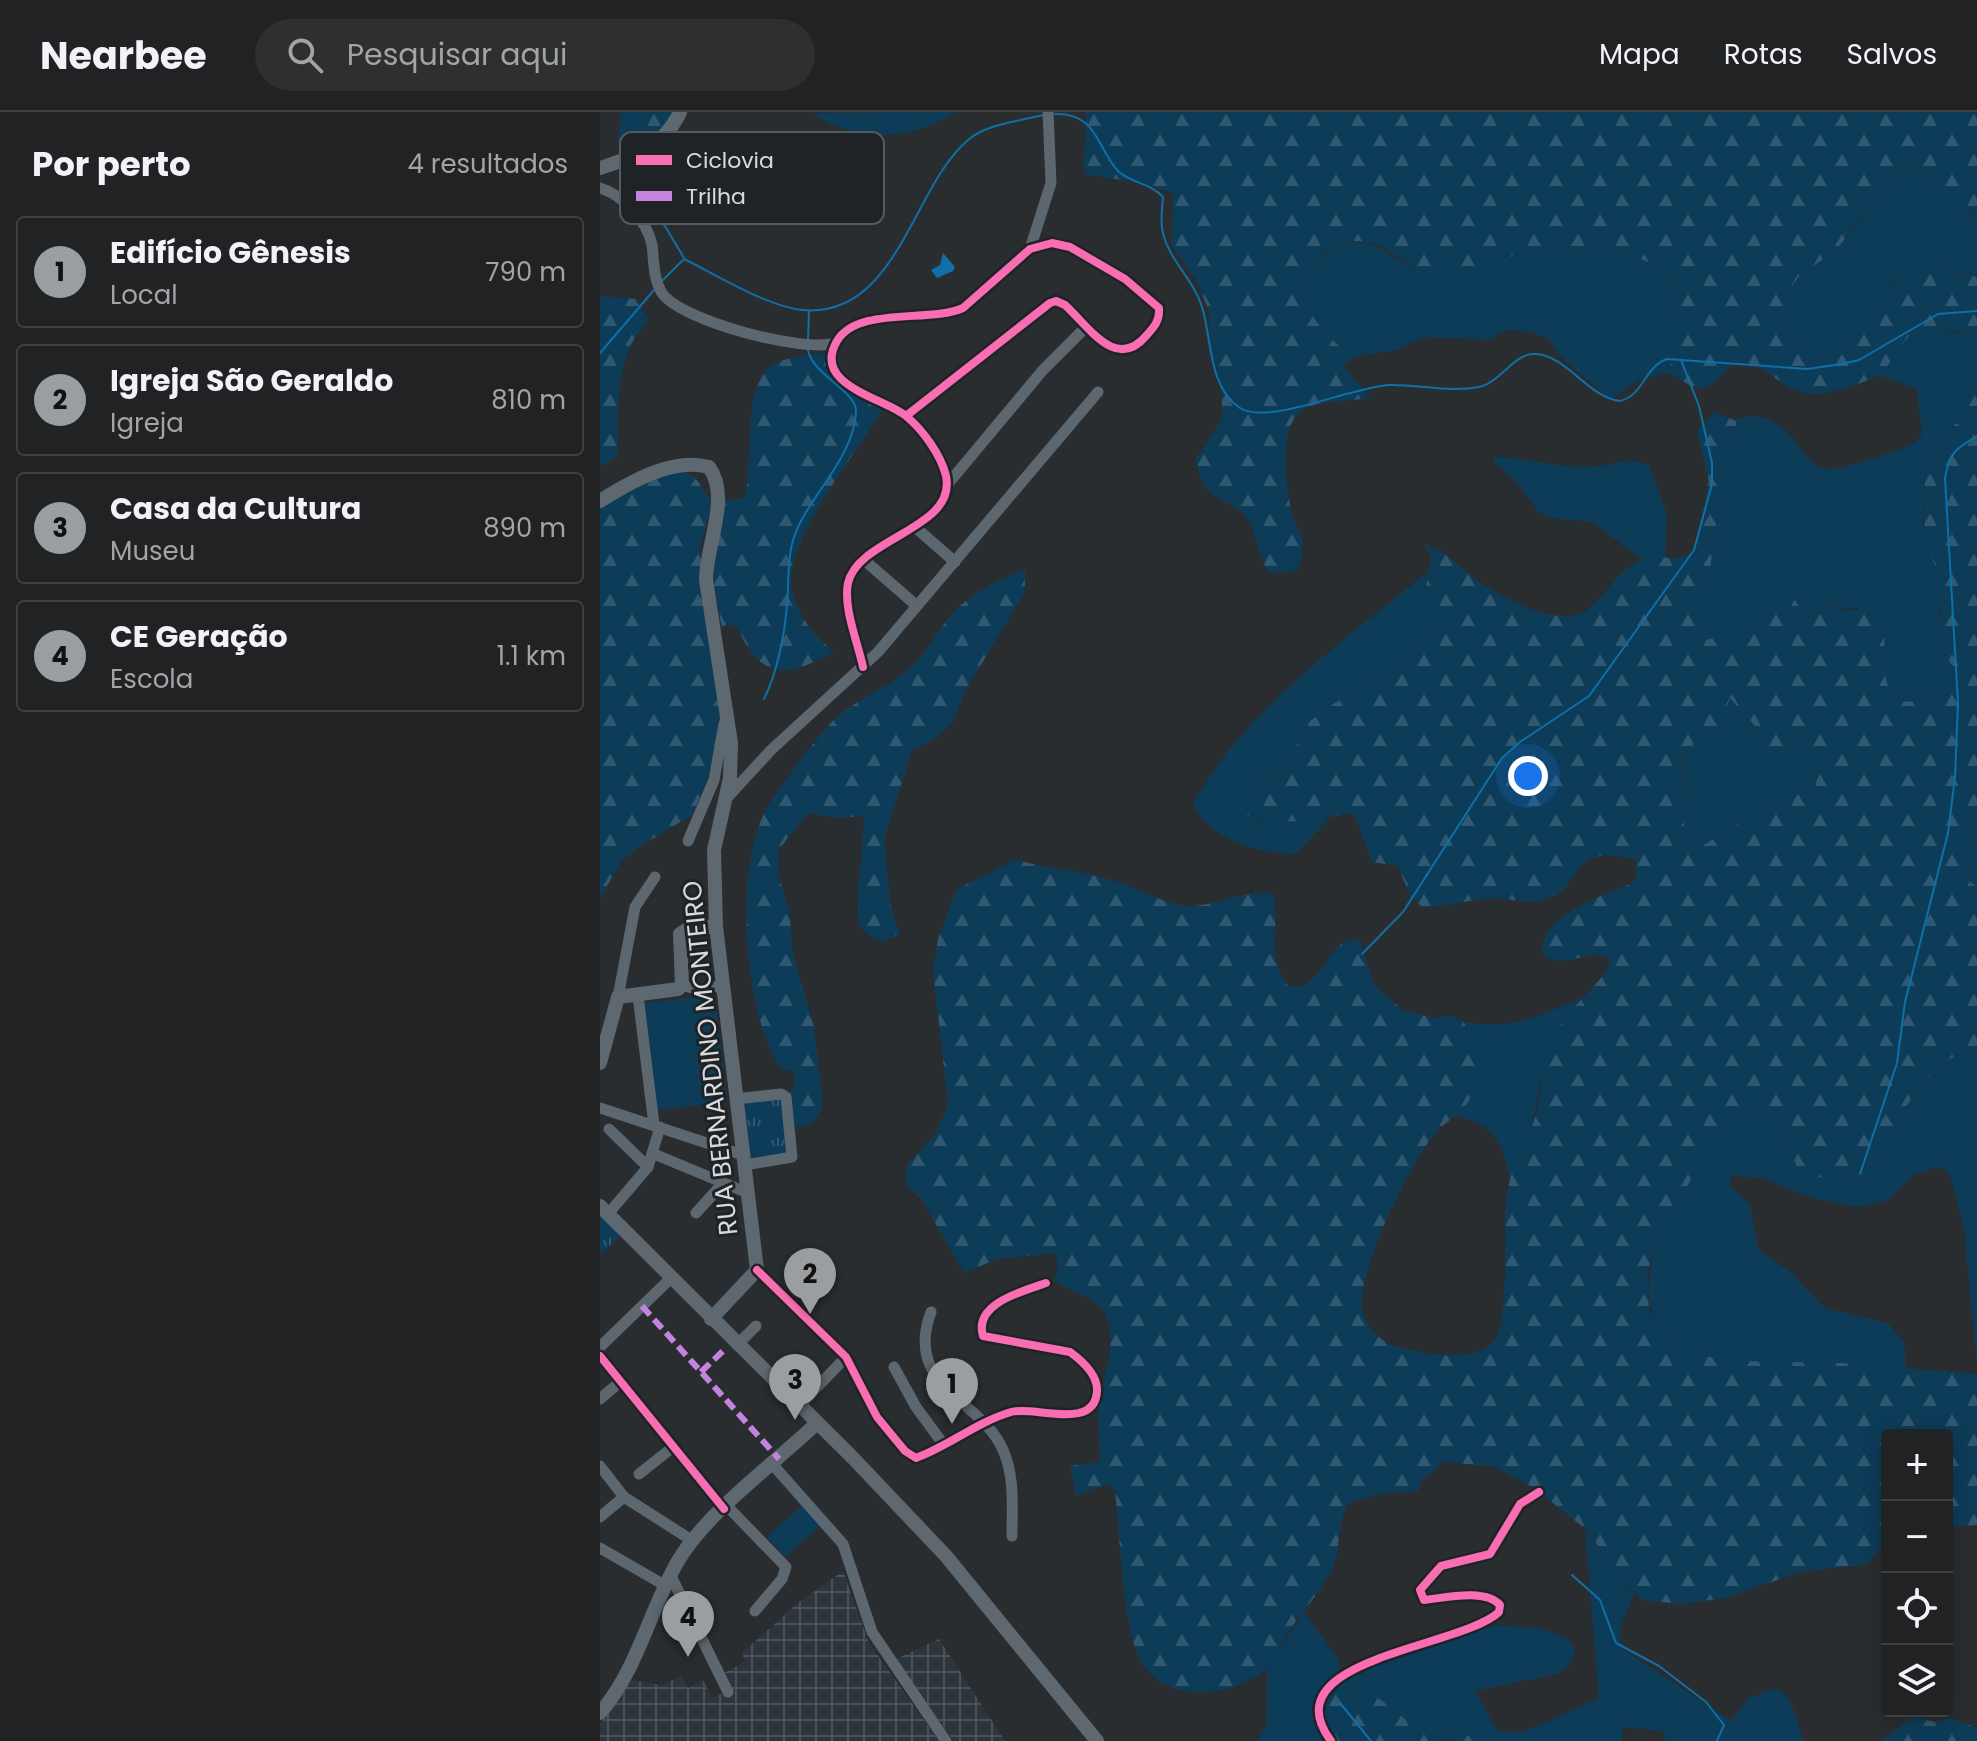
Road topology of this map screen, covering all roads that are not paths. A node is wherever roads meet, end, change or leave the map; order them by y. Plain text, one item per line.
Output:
1 (680, 112) edge
2 (1048, 112) edge
3 (668, 132) edge
4 (620, 159) edge
5 (600, 168) edge
6 (600, 188) edge
7 (620, 200) edge
8 (641, 224) edge
9 (1030, 249) junction
10 (1087, 326) junction
11 (835, 343) junction
12 (1098, 392) dead end
13 (906, 416) junction
14 (947, 485) junction
15 (600, 501) edge
16 (915, 527) junction
17 (863, 559) junction
18 (955, 562) junction
19 (917, 606) junction
20 (863, 667) junction
21 (726, 699) junction
22 (725, 800) junction
23 (688, 841) dead end
24 (655, 877) dead end
25 (716, 926) junction
26 (682, 985) junction
27 (722, 986) junction
28 (638, 996) junction
29 (618, 997) junction
30 (600, 1063) edge
31 (736, 1099) junction
32 (600, 1108) edge
33 (657, 1126) junction
34 (609, 1129) dead end
35 (654, 1154) junction
36 (744, 1160) junction
37 (648, 1167) junction
38 (723, 1183) junction
39 (748, 1193) junction
40 (604, 1210) edge
41 (696, 1213) dead end
42 (757, 1270) junction
43 (671, 1278) junction
44 (1046, 1283) dead end
45 (931, 1312) dead end
46 (711, 1319) junction
47 (756, 1326) dead end
48 (737, 1345) junction
49 (600, 1347) edge
50 (600, 1356) edge
51 (846, 1357) junction
52 (894, 1367) dead end
53 (620, 1382) junction
54 (600, 1399) edge
55 (799, 1406) junction
56 (817, 1423) junction
57 (982, 1425) junction
58 (944, 1445) junction
59 (673, 1447) junction
60 (773, 1465) junction
61 (600, 1466) edge
62 (639, 1474) dead end
63 (1539, 1492) dead end
64 (624, 1497) junction
65 (726, 1508) junction
66 (600, 1517) edge
67 (1012, 1536) dead end
68 (693, 1541) junction
69 (600, 1548) edge
70 (668, 1581) junction
71 (755, 1611) dead end
72 (728, 1692) dead end
73 (600, 1713) edge
74 (946, 1741) edge
75 (1097, 1741) edge
76 (1331, 1741) edge

1 - 3 main road
2 - 9 street
4 - 5 main road
6 - 7 street
8 - 11 street
9 - 10 street
9 - 11 street
10 - 13 street
10 - 14 street
11 - 13 street
12 - 18 street
13 - 14 street
14 - 16 street
15 - 21 main road, RUA BERNARDINO MONTEIRO
16 - 17 street
16 - 18 street
17 - 19 street
17 - 20 street
18 - 19 street
19 - 20 street
20 - 22 street
21 - 22 main road, RUA BERNARDINO MONTEIRO
21 - 23 street
22 - 25 main road, RUA BERNARDINO MONTEIRO
24 - 29 street
25 - 26 main road
25 - 27 main road, RUA BERNARDINO MONTEIRO
26 - 27 street
26 - 28 main road
27 - 31 main road, RUA BERNARDINO MONTEIRO
28 - 29 main road
28 - 33 street
29 - 30 main road
31 - 36 main road, RUA BERNARDINO MONTEIRO
31 - 36 street
32 - 33 street
33 - 35 street
33 - 36 street
34 - 37 street
35 - 37 street
35 - 38 street
36 - 39 main road, RUA BERNARDINO MONTEIRO
37 - 40 street
38 - 39 street
38 - 41 street
39 - 42 main road, RUA BERNARDINO MONTEIRO
40 - 43 main road
42 - 46 main road
42 - 51 street
43 - 46 main road
43 - 49 street
44 - 57 street
45 - 57 street
46 - 48 main road
47 - 48 street
48 - 55 main road
50 - 53 street
51 - 55 street
51 - 58 street
52 - 58 street
53 - 54 street
53 - 59 street
55 - 56 main road
56 - 60 main road
56 - 75 main road
57 - 58 street
57 - 67 street
59 - 62 street
59 - 65 street
60 - 65 main road
60 - 74 street
61 - 64 street
63 - 76 street
64 - 66 street
64 - 68 street
65 - 68 main road
65 - 71 street
68 - 70 main road
69 - 70 street
70 - 72 street
70 - 73 main road

